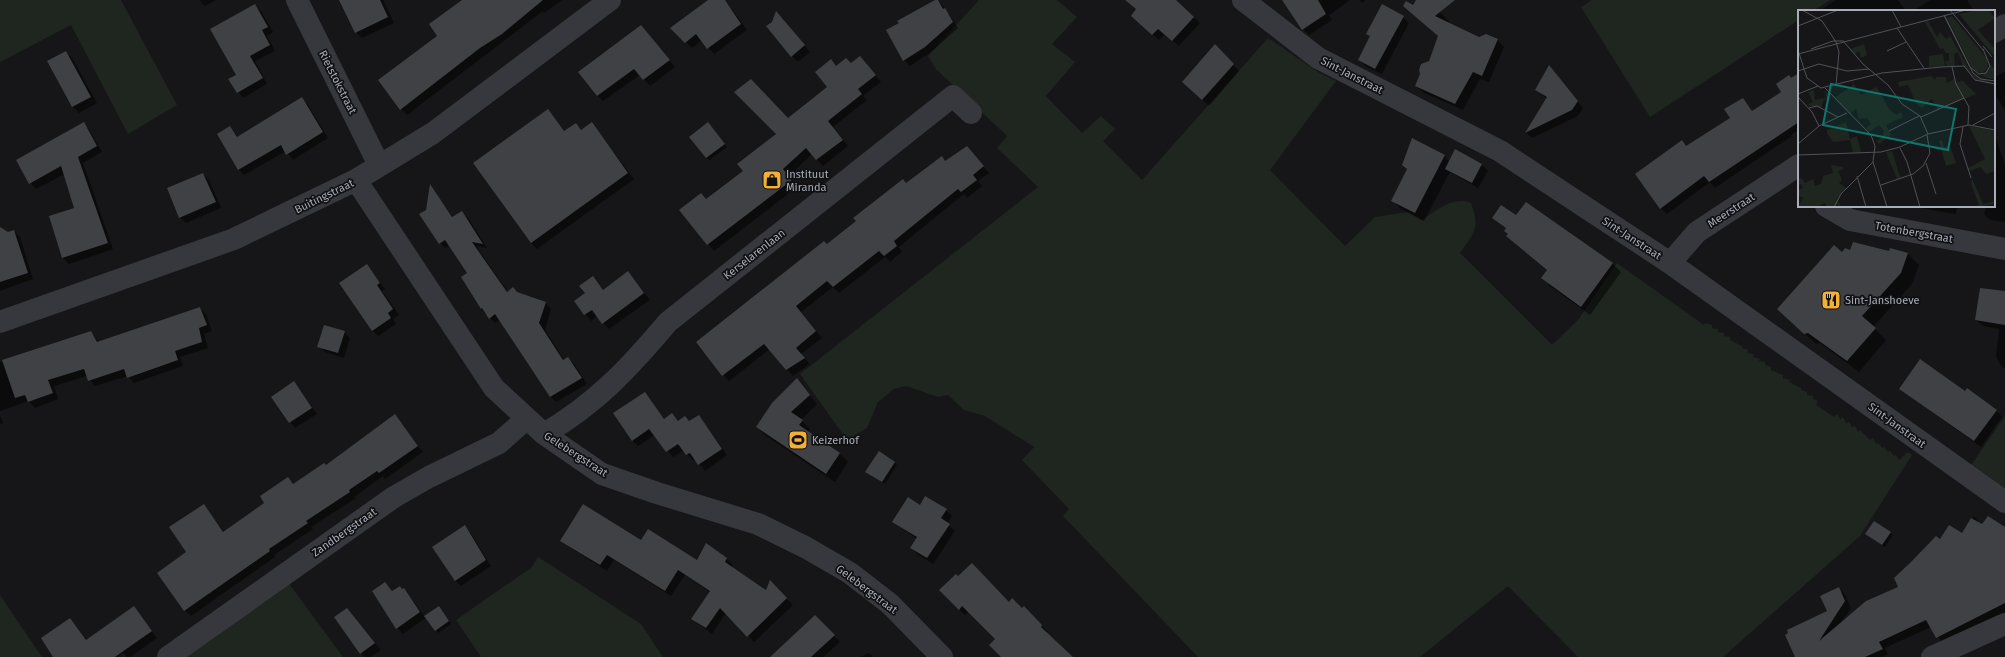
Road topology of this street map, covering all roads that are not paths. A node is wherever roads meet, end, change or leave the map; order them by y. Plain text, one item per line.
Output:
1 (297, 0) edge
2 (610, 0) edge
3 (1243, 0) edge
4 (2005, 25) edge
5 (1995, 31) edge
6 (970, 113) dead end
7 (379, 164) junction
8 (1796, 173) edge
9 (356, 180) junction
10 (1828, 207) edge
11 (2005, 249) edge
12 (1670, 263) junction
13 (0, 322) edge
14 (526, 419) junction
15 (544, 434) junction
16 (2005, 502) edge
17 (2005, 624) edge
18 (168, 657) edge
19 (942, 657) edge
20 (1932, 657) edge

1 - 7 street, Rietstokstraat
2 - 7 street, Buitingstraat
3 - 12 street, Sint-Janstraat
4 - 5 street
6 - 15 street, Kerselarenlaan
7 - 9 street, Buitingstraat
8 - 12 street, Meerstraat
9 - 13 street, Buitingstraat
9 - 14 street, Gelebergstraat
10 - 11 street, Totenbergstraat
12 - 16 street, Sint-Janstraat
14 - 15 street, Gelebergstraat
14 - 18 street, Zandbergstraat
15 - 19 street, Gelebergstraat
17 - 20 street

